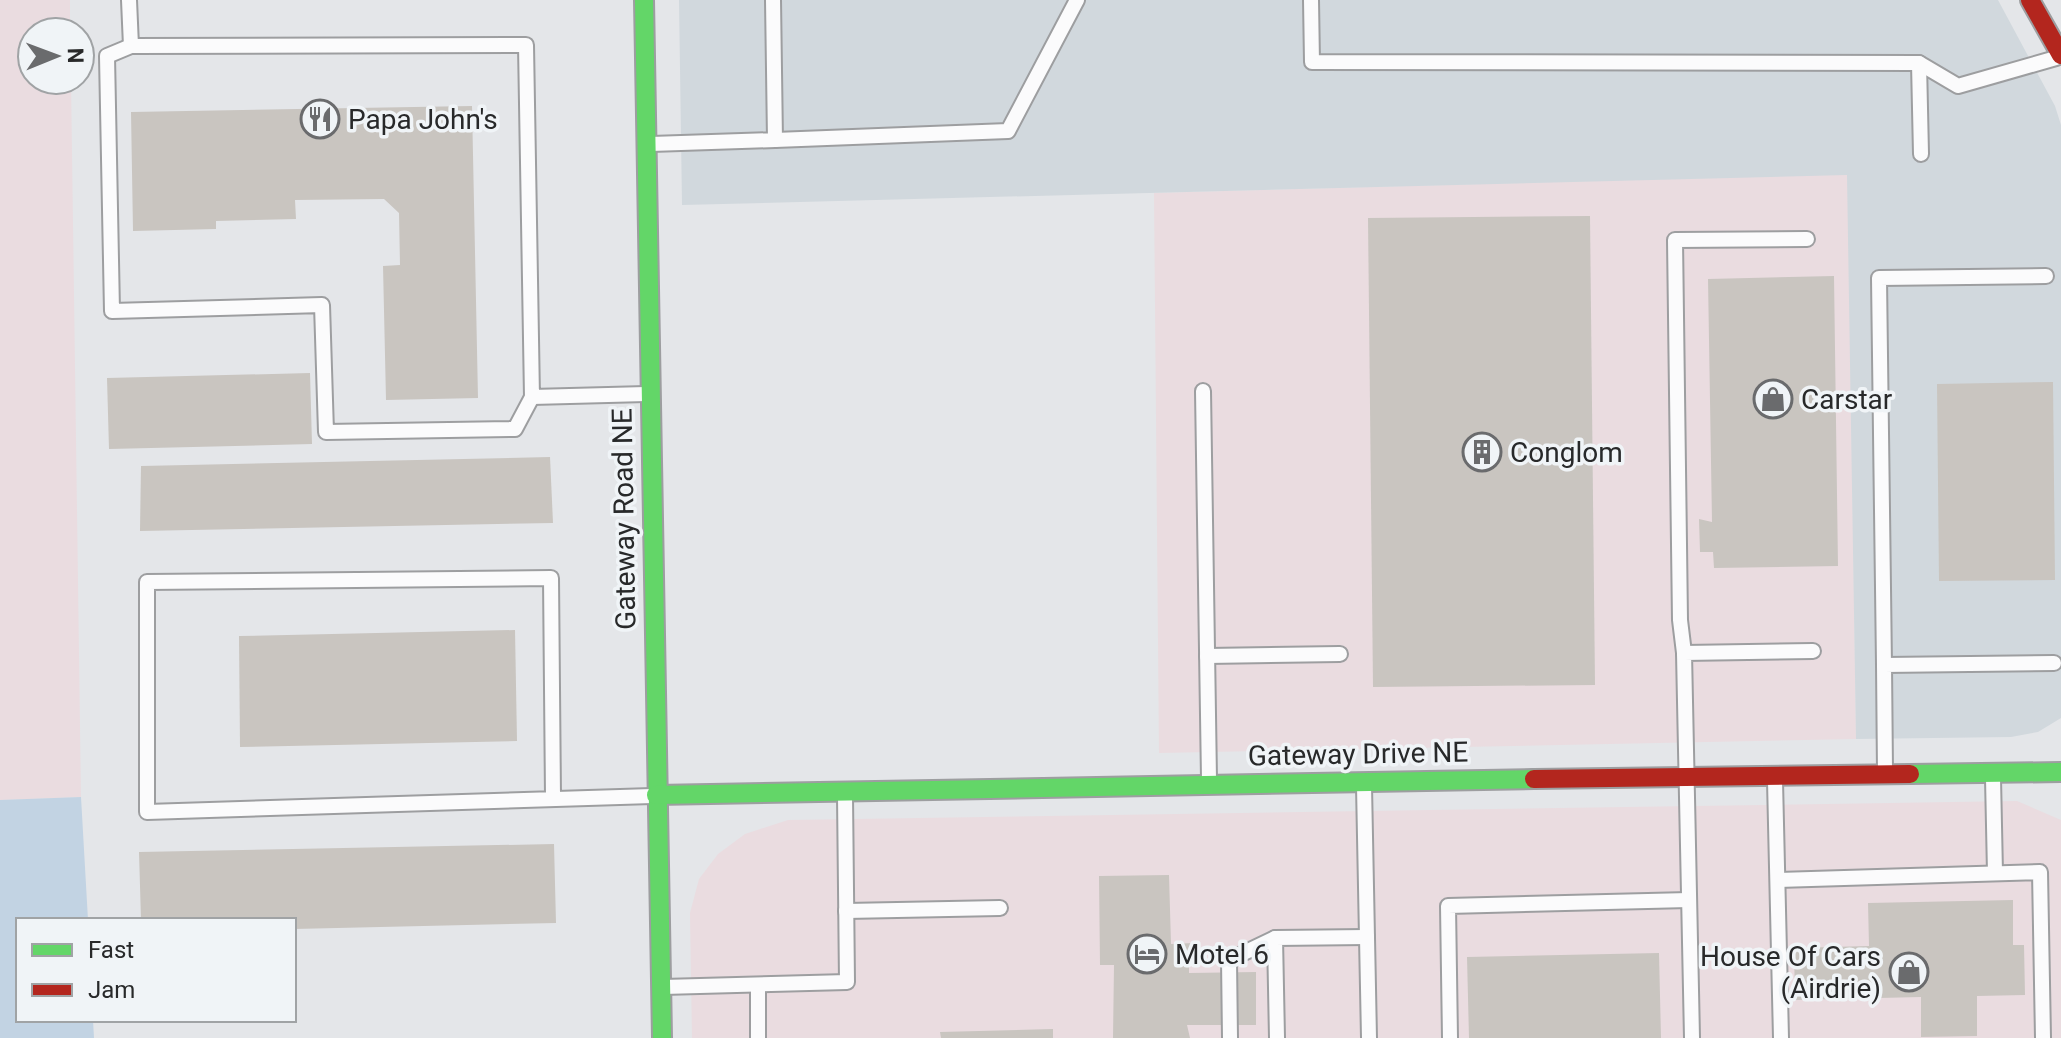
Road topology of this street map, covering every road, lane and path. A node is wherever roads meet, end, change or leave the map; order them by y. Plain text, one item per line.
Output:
1 (129, 0) edge
2 (644, 0) edge
3 (773, 0) edge
4 (1077, 0) edge
5 (1311, 0) edge
6 (2030, 0) edge
7 (131, 46) junction
8 (2061, 56) edge
9 (1919, 63) junction
10 (775, 140) junction
11 (646, 144) junction
12 (1921, 154) dead end
13 (1807, 239) dead end
14 (2046, 276) dead end
15 (1203, 391) dead end
16 (650, 394) junction
17 (532, 397) junction
18 (1813, 651) dead end
19 (1684, 653) junction
20 (1340, 654) dead end
21 (1207, 656) junction
22 (2054, 663) dead end
23 (1884, 665) junction
24 (2061, 772) edge
25 (1993, 773) junction
26 (1885, 775) junction
27 (1775, 776) junction
28 (1686, 777) junction
29 (1364, 782) junction
30 (1209, 784) junction
31 (845, 791) junction
32 (656, 795) junction
33 (553, 797) junction
34 (1995, 873) junction
35 (1778, 880) junction
36 (1689, 900) junction
37 (1000, 908) dead end
38 (846, 911) junction
39 (1367, 937) junction
40 (1275, 938) junction
41 (758, 985) junction
42 (661, 987) junction
43 (662, 1038) edge
44 (758, 1038) edge
45 (1230, 1038) edge
46 (1277, 1038) edge
47 (1369, 1038) edge
48 (1450, 1038) edge
49 (1692, 1038) edge
50 (1781, 1038) edge
51 (2043, 1038) edge

1 - 7 lane
2 - 11 street, Gateway Road NE
3 - 10 lane
4 - 10 lane
5 - 9 lane
6 - 8 street
7 - 17 lane
7 - 17 lane
8 - 9 lane
9 - 12 lane
10 - 11 lane
11 - 16 street, Gateway Road NE
13 - 19 lane
14 - 23 lane
15 - 21 lane
16 - 17 lane
16 - 32 street, Gateway Road NE
18 - 19 lane
19 - 28 lane
20 - 21 lane
21 - 30 lane
22 - 23 lane
23 - 26 lane
24 - 25 street, Gateway Drive NE
25 - 26 street, Gateway Drive NE
25 - 34 lane
26 - 27 street, Gateway Drive NE
27 - 28 street, Gateway Drive NE
27 - 35 lane
28 - 29 street, Gateway Drive NE
28 - 36 lane
29 - 30 street, Gateway Drive NE
29 - 39 lane
30 - 31 street, Gateway Drive NE
31 - 32 street, Gateway Drive NE
31 - 38 lane
32 - 33 lane
32 - 42 street, Gateway Road NE
33 - 33 lane
34 - 35 lane
34 - 51 lane
35 - 50 lane
36 - 48 lane
36 - 49 lane
37 - 38 lane
38 - 41 lane
39 - 40 lane
39 - 47 lane
40 - 45 lane
40 - 46 lane
41 - 42 lane
41 - 44 lane
42 - 43 street, Gateway Road NE

